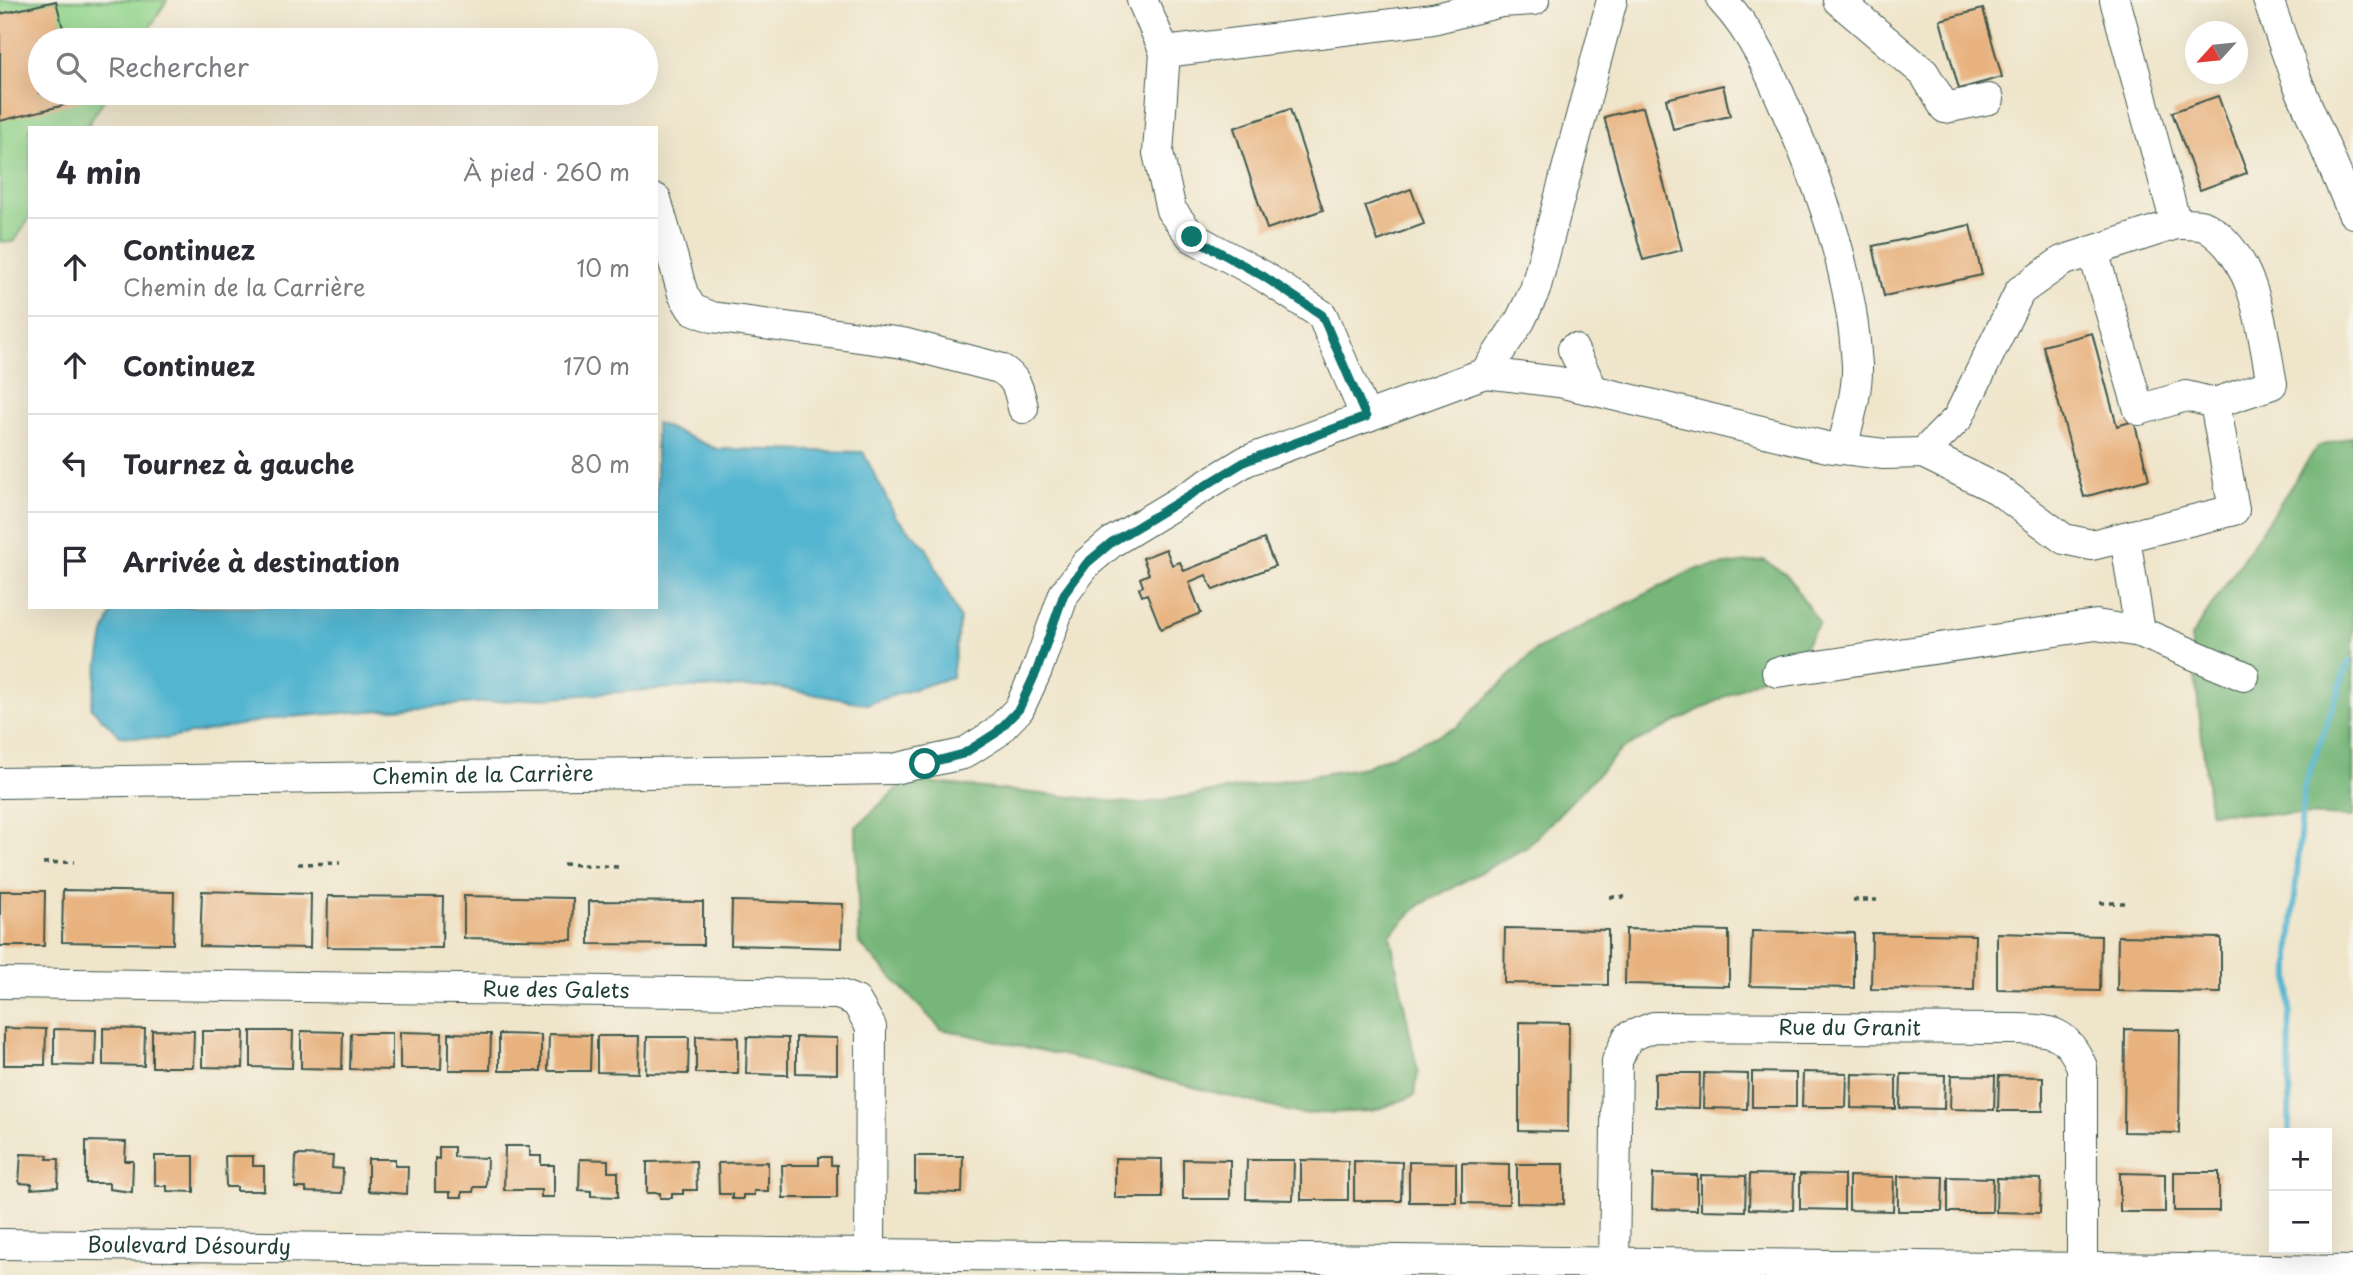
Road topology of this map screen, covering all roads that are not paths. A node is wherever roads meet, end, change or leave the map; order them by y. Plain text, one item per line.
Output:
1 (1142, 0) edge
2 (1534, 0) edge
3 (1612, 0) edge
4 (1722, 0) edge
5 (1839, 0) edge
6 (2115, 0) edge
7 (2268, 0) edge
8 (1165, 52) junction
9 (1989, 99) dead end
10 (658, 206) edge
11 (2353, 213) edge
12 (2176, 224) junction
13 (2092, 251) junction
14 (1573, 349) dead end
15 (1485, 373) junction
16 (1593, 390) junction
17 (2215, 402) junction
18 (1023, 408) dead end
19 (1366, 417) junction
20 (1842, 449) junction
21 (1923, 453) junction
22 (2125, 537) junction
23 (2140, 632) junction
24 (1777, 672) dead end
25 (2244, 676) dead end
26 (0, 783) edge
27 (0, 984) edge
28 (0, 1244) edge
29 (870, 1252) junction
30 (251, 1261) edge
31 (1614, 1263) junction
32 (2082, 1269) junction
33 (2353, 1271) edge

1 - 8 street
2 - 8 street
3 - 15 street
4 - 20 street
5 - 9 street
6 - 12 street
7 - 11 street
8 - 19 street
10 - 18 street
12 - 13 street
12 - 17 street
13 - 17 street
13 - 21 street
14 - 16 street
15 - 16 street
15 - 19 street
16 - 20 street
17 - 22 street
19 - 26 street, Chemin de la Carrière
20 - 21 street
21 - 22 street
22 - 23 street
23 - 24 street
23 - 25 street
27 - 29 street, Rue des Galets
28 - 30 street, Boulevard Désourdy
29 - 30 street, Boulevard Désourdy
29 - 31 street, Boulevard Désourdy
31 - 32 street, Boulevard Désourdy
31 - 32 street, Rue du Granit
32 - 33 street, Boulevard Désourdy

